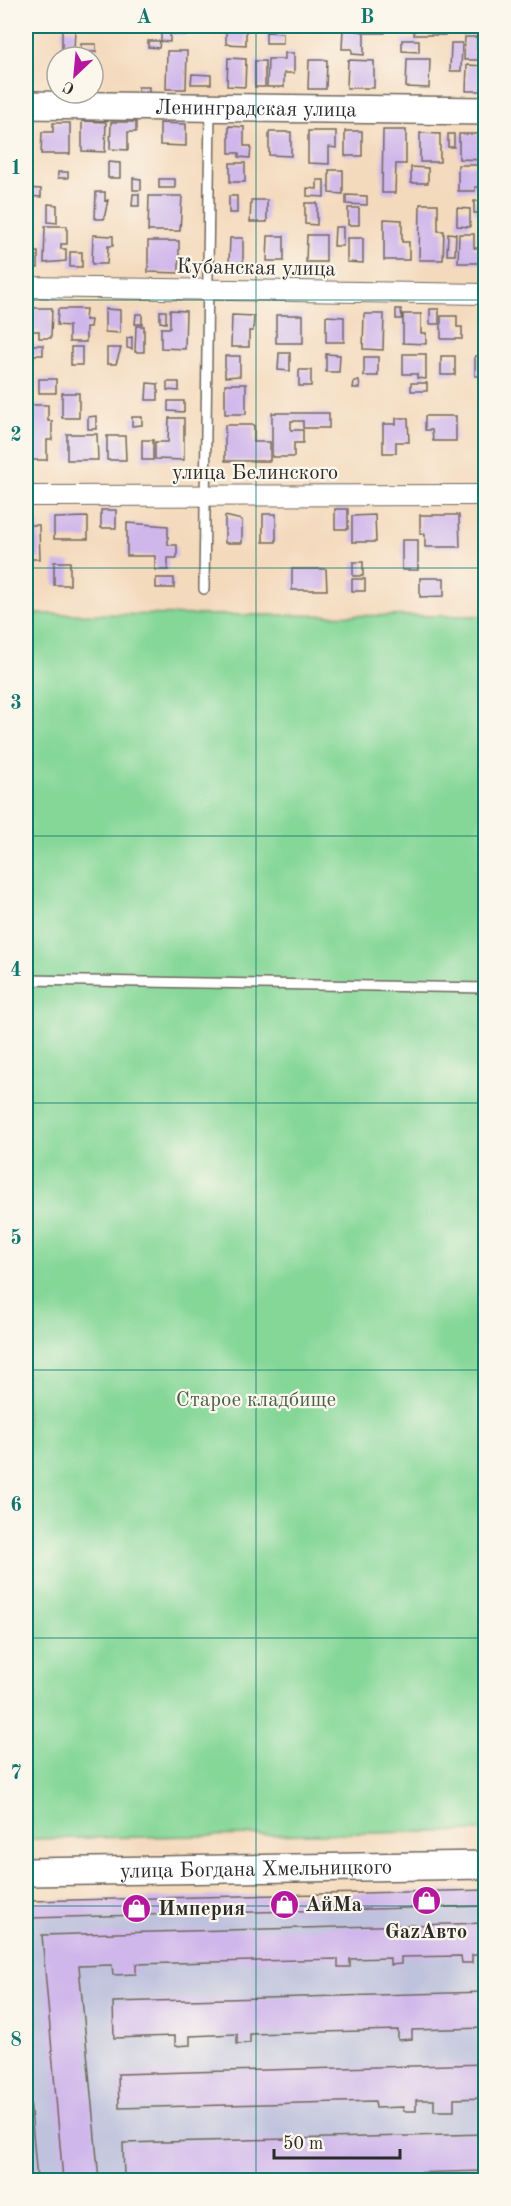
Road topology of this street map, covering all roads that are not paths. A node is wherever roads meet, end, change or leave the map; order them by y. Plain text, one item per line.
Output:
1 (26, 105) edge
2 (210, 107) junction
3 (486, 111) edge
4 (26, 287) edge
5 (208, 290) junction
6 (486, 294) edge
7 (486, 495) edge
8 (26, 496) edge
9 (205, 496) junction
10 (204, 589) dead end
11 (26, 980) edge
12 (486, 988) edge
13 (486, 1865) edge
14 (26, 1872) edge

1 - 2 street, Ленинградская улица
2 - 3 street, Ленинградская улица
2 - 5 lane
4 - 5 street, Кубанская улица
5 - 6 street, Кубанская улица
5 - 9 lane
7 - 9 street, улица Белинского
8 - 9 street, улица Белинского
9 - 10 lane
11 - 12 lane
13 - 14 street, улица Богдана Хмельницкого

